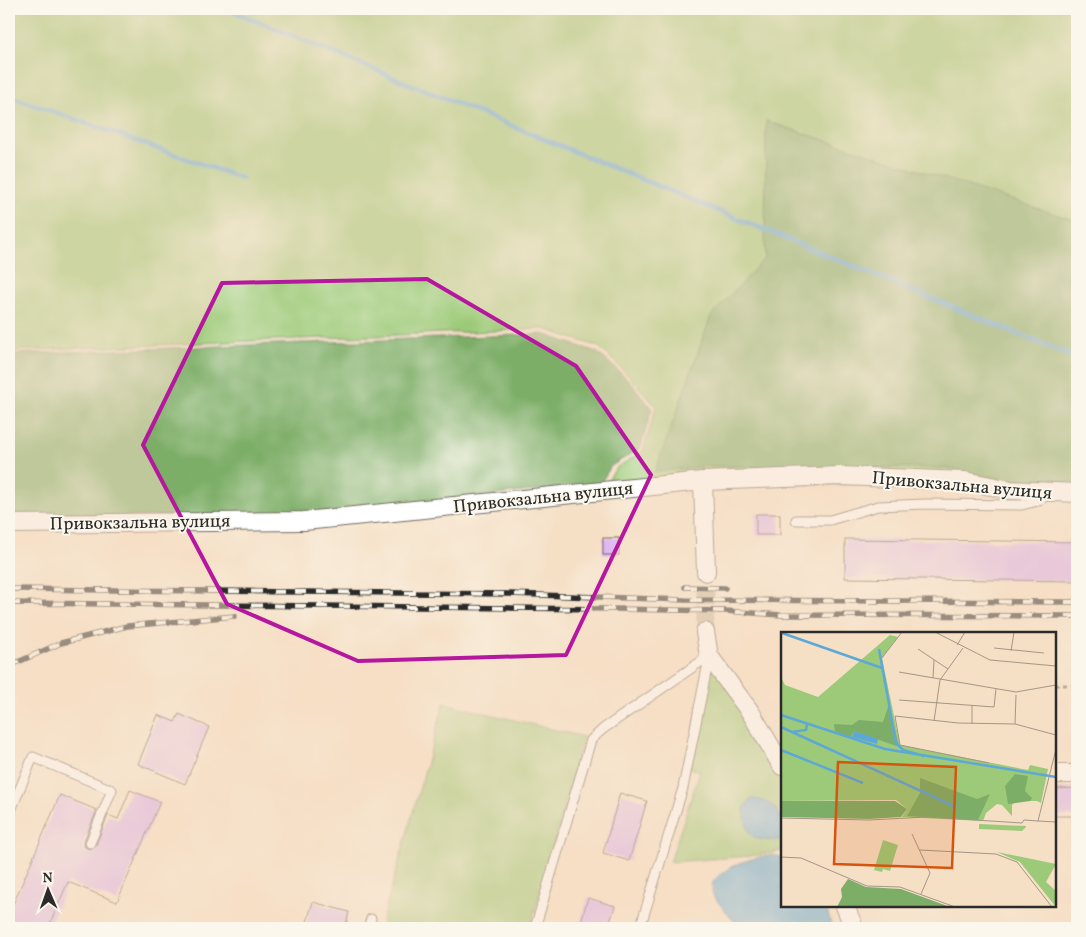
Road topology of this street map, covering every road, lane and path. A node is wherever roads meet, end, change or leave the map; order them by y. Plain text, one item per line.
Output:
1 (703, 481) junction
2 (1051, 493) junction
3 (1077, 493) edge
4 (796, 520) dead end
5 (9, 524) edge
6 (706, 572) tunnel mouth
7 (705, 632) tunnel mouth
8 (709, 656) junction
9 (1056, 685) edge
10 (1077, 685) edge
11 (781, 764) edge
12 (1056, 774) edge
13 (1077, 774) edge
14 (9, 816) edge
15 (90, 843) dead end
16 (845, 907) edge
17 (371, 919) dead end
18 (368, 928) edge
19 (535, 928) edge
20 (640, 928) edge
21 (854, 928) edge

1 - 2 street, Привокзальна вулиця
1 - 5 street, Привокзальна вулиця
1 - 6 street
2 - 3 street, Привокзальна вулиця
2 - 4 lane
7 - 8 street
8 - 11 street
8 - 19 lane
8 - 20 lane
9 - 10 path
12 - 13 street
14 - 15 lane
16 - 21 street
17 - 18 lane

